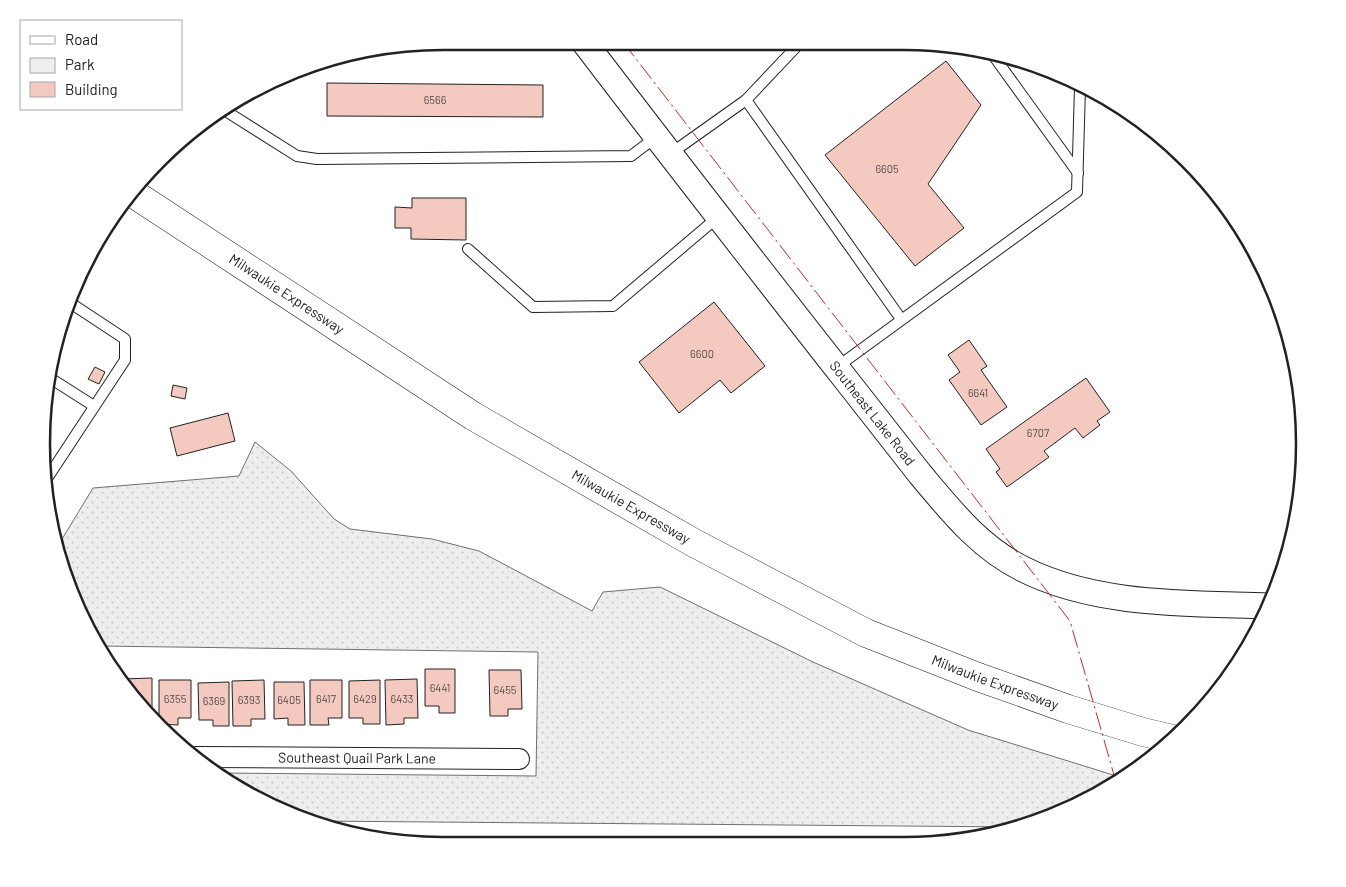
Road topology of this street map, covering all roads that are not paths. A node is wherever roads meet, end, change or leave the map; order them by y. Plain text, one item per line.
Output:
1 (590, 50) edge
2 (793, 50) edge
3 (998, 62) edge
4 (1080, 93) edge
5 (746, 100) junction
6 (230, 113) edge
7 (663, 145) junction
8 (1078, 173) junction
9 (138, 196) edge
10 (719, 217) junction
11 (468, 249) dead end
12 (75, 306) edge
13 (901, 319) junction
14 (836, 368) junction
15 (55, 381) edge
16 (94, 406) junction
17 (51, 471) edge
18 (1261, 606) edge
19 (1164, 737) edge
20 (205, 757) edge
21 (519, 759) dead end

1 - 7 street, Southeast Lake Road
2 - 5 lane
3 - 8 lane
4 - 8 lane
5 - 7 lane
5 - 13 lane
6 - 7 lane
7 - 10 street, Southeast Lake Road
8 - 13 lane
9 - 19 highway, Milwaukie Expressway
10 - 11 lane
10 - 14 street, Southeast Lake Road
12 - 16 lane
13 - 14 lane
14 - 18 street, Southeast Lake Road
15 - 16 lane
16 - 17 lane
20 - 21 street, Southeast Quail Park Lane

